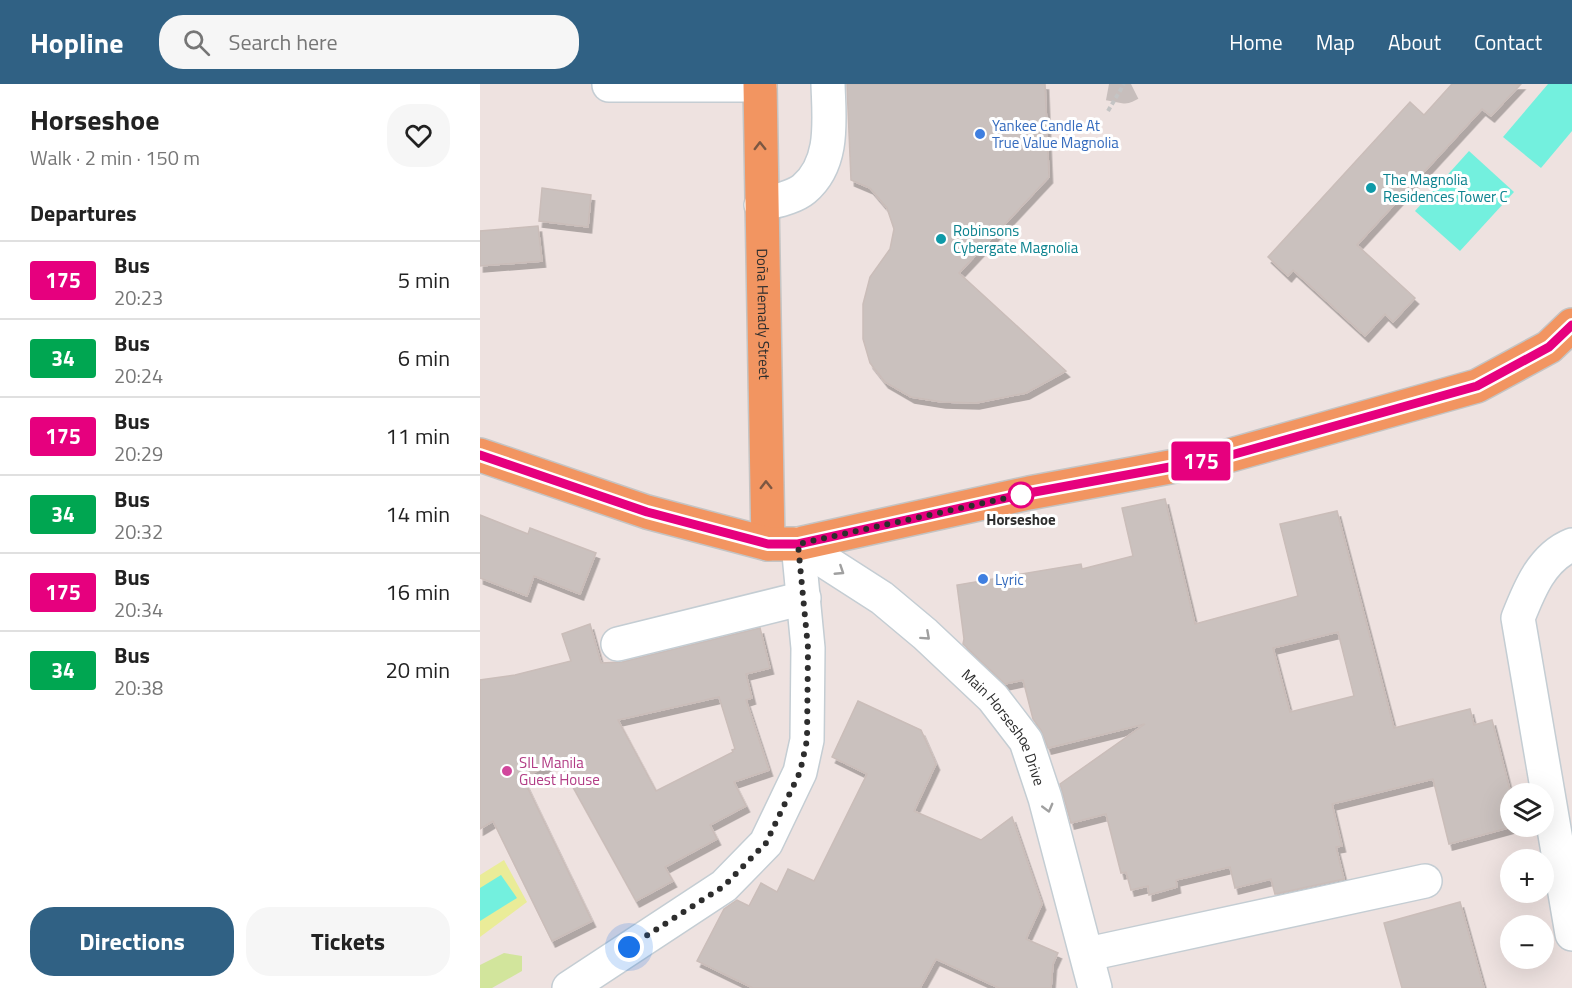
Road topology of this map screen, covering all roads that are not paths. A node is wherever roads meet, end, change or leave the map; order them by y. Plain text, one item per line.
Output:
1 (760, 84) edge
2 (828, 84) edge
3 (609, 85) edge
4 (761, 205) junction
5 (1572, 325) edge
6 (480, 455) edge
7 (783, 544) junction
8 (1572, 545) edge
9 (804, 598) junction
10 (618, 644) dead end
11 (1425, 881) dead end
12 (1572, 934) edge
13 (1088, 954) junction
14 (569, 988) edge
15 (1095, 988) edge

1 - 3 street
4 -> 1 main road, Doña Hemady Street
2 - 4 street
7 -> 4 main road, Doña Hemady Street
5 - 7 main road
6 - 7 main road
7 - 9 street
7 -> 13 street, Main Horseshoe Drive
8 - 12 street
9 - 10 street
9 - 14 street
11 - 13 street
13 - 15 street, Main Horseshoe Drive

